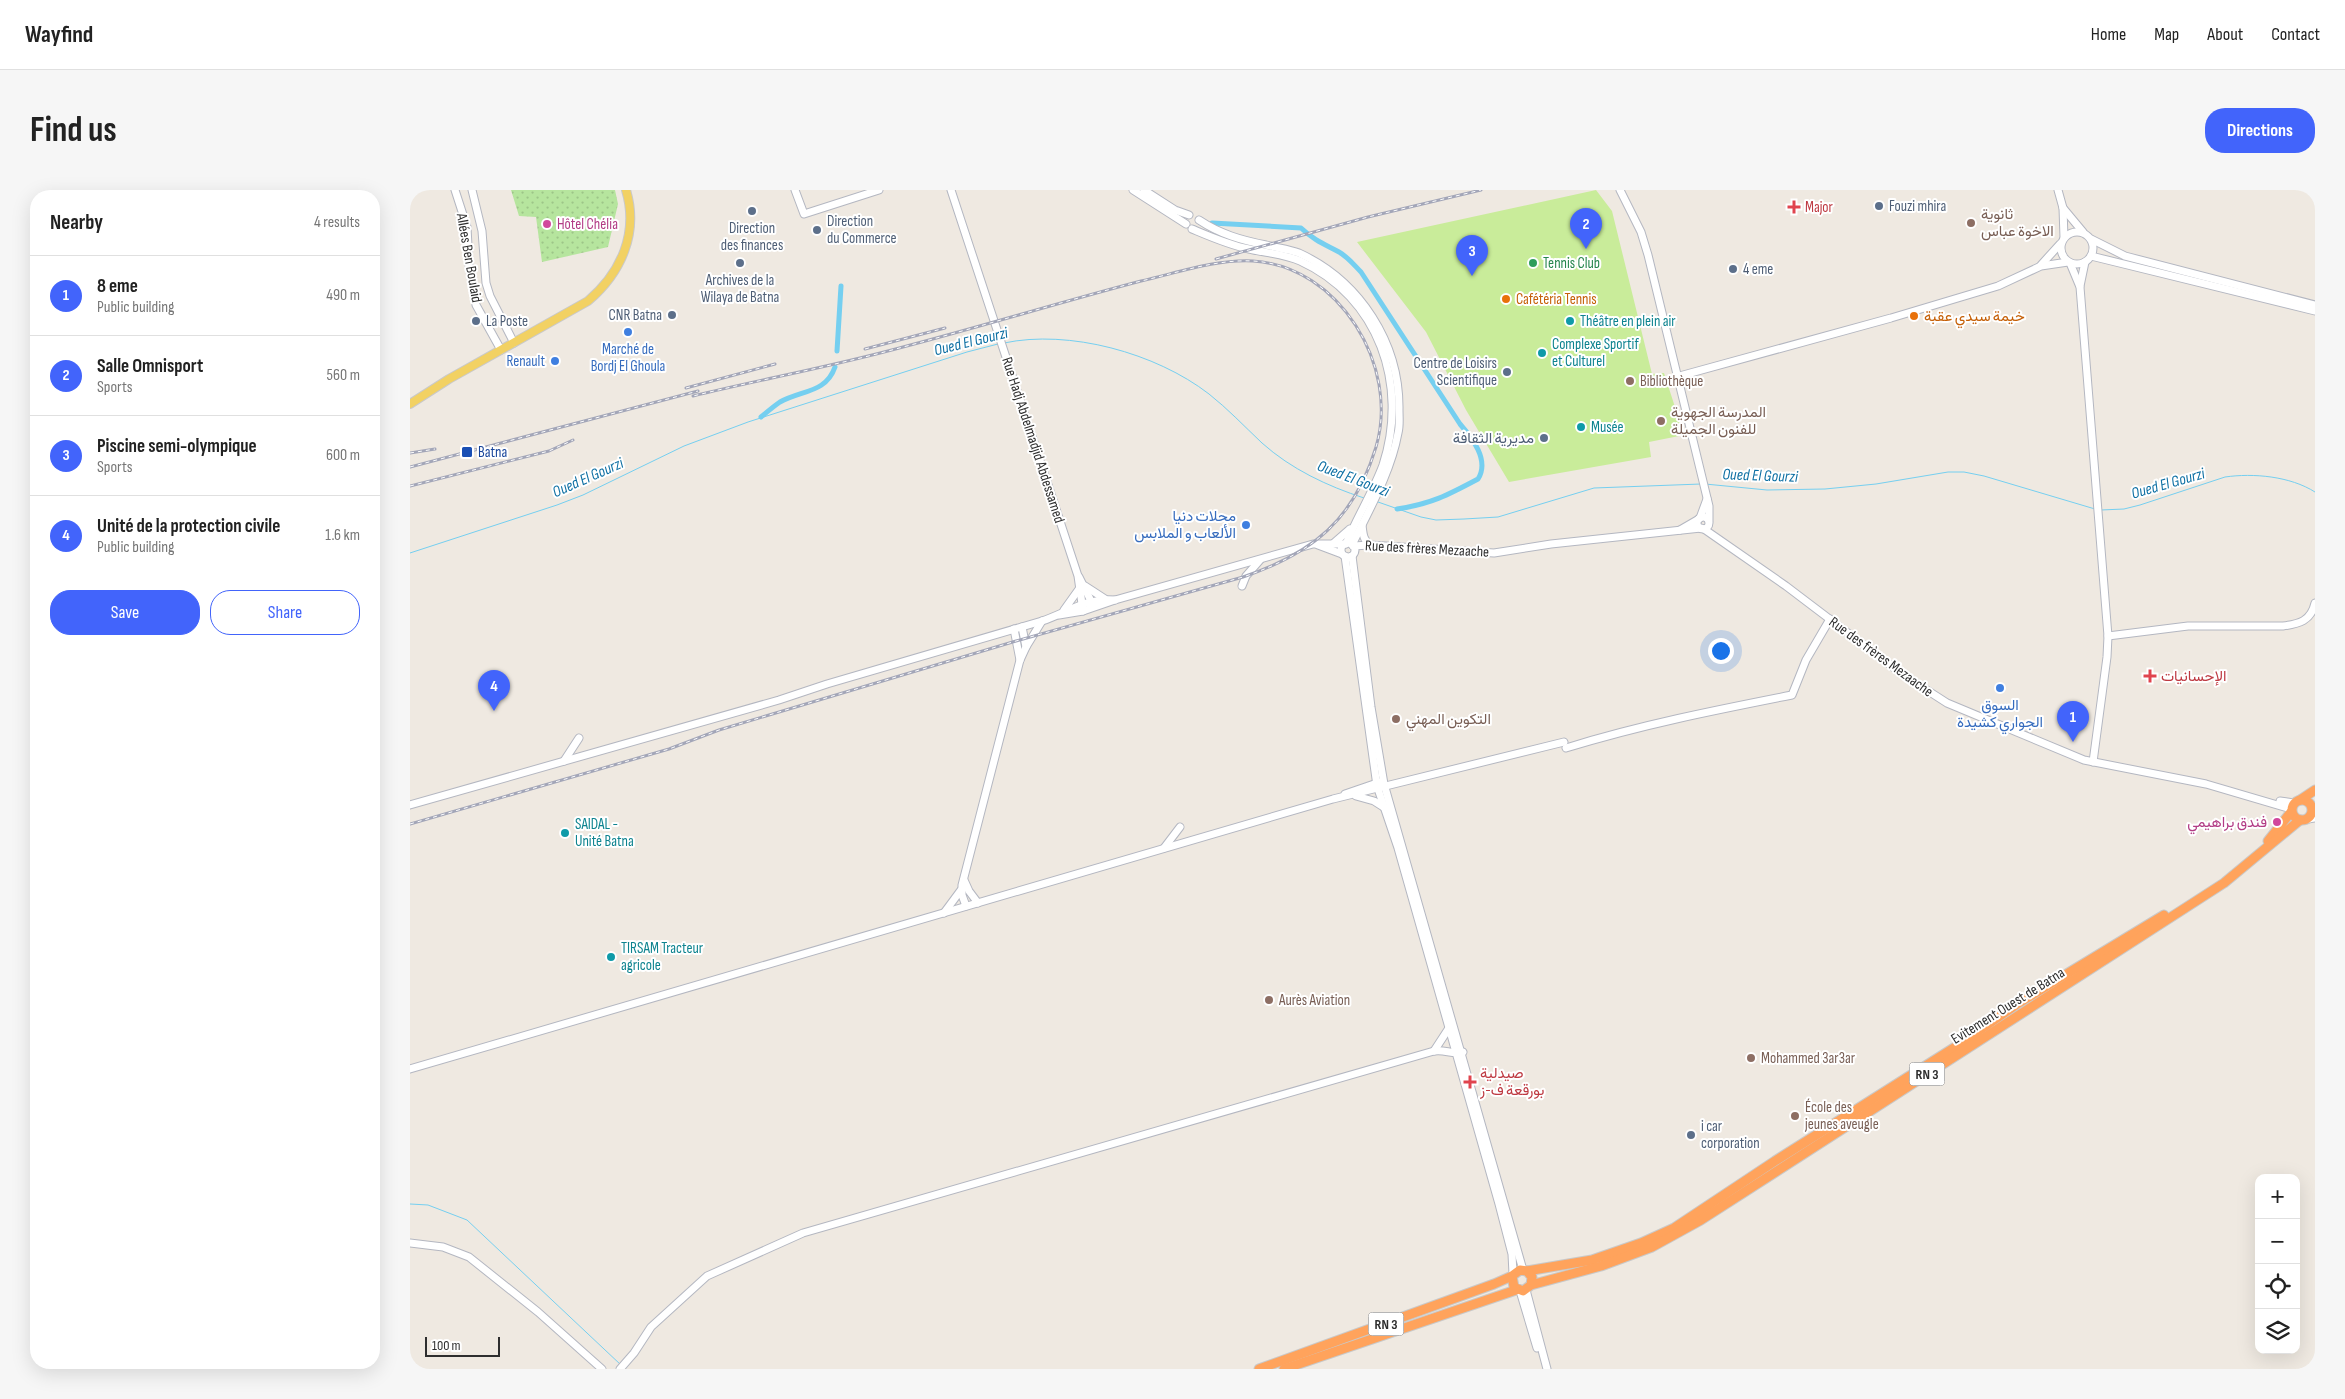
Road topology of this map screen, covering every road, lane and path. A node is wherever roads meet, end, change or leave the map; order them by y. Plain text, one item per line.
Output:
1 (455, 190) edge
2 (472, 190) edge
3 (626, 190) edge
4 (795, 190) edge
5 (879, 190) edge
6 (951, 190) edge
7 (1133, 190) edge
8 (1144, 190) edge
9 (1620, 190) edge
10 (2058, 190) edge
11 (2063, 208) junction
12 (1189, 215) junction
13 (1199, 220) junction
14 (1189, 227) junction
15 (2083, 232) junction
16 (2091, 239) junction
17 (2062, 241) junction
18 (2091, 256) junction
19 (2085, 262) junction
20 (2069, 263) junction
21 (2041, 266) junction
22 (2080, 287) junction
23 (2315, 305) edge
24 (2315, 311) edge
25 (514, 342) junction
26 (501, 350) junction
27 (1676, 377) junction
28 (410, 404) edge
29 (1378, 484) junction
30 (1707, 498) junction
31 (1700, 519) junction
32 (1359, 523) junction
33 (1706, 525) junction
34 (1680, 530) junction
35 (1334, 543) junction
36 (1315, 544) junction
37 (1374, 545) junction
38 (1349, 550) junction
39 (1262, 559) junction
40 (1242, 586) dead end
41 (1082, 587) junction
42 (1105, 599) junction
43 (1116, 600) junction
44 (2315, 603) edge
45 (1093, 605) junction
46 (1083, 608) junction
47 (1061, 613) junction
48 (1830, 619) junction
49 (1042, 621) junction
50 (1018, 628) junction
51 (2108, 636) junction
52 (1026, 647) junction
53 (1020, 660) junction
54 (579, 738) dead end
55 (564, 761) junction
56 (2093, 762) junction
57 (1381, 785) junction
58 (2315, 790) edge
59 (1353, 795) junction
60 (1334, 799) junction
61 (410, 805) edge
62 (2294, 806) junction
63 (1385, 808) junction
64 (2311, 812) edge
65 (1180, 827) dead end
66 (1164, 848) junction
67 (964, 880) junction
68 (961, 890) junction
69 (978, 903) junction
70 (966, 906) junction
71 (944, 913) junction
72 (1449, 1028) junction
73 (1452, 1038) junction
74 (1442, 1049) junction
75 (1434, 1051) junction
76 (1459, 1053) junction
77 (410, 1069) edge
78 (410, 1243) edge
79 (1525, 1271) junction
80 (1513, 1275) junction
81 (1524, 1289) junction
82 (1316, 1353) junction
83 (602, 1369) edge
84 (620, 1369) edge
85 (1259, 1369) edge
86 (1284, 1369) edge
87 (1543, 1369) edge
88 (1547, 1369) edge

1 - 26 main road, Allées Ben Boulaid
2 - 25 main road, Allées Ben Boulaid
3 - 25 main road
4 - 5 main road
6 - 41 main road, Rue Hadj Abdelmadjid Abdessamed
7 - 14 main road
8 - 12 main road
9 - 27 main road
10 - 11 main road
11 - 15 main road
11 - 17 main road
12 - 13 main road
12 - 14 main road
13 - 14 main road
13 - 29 main road
14 - 29 main road
15 - 16 main road
15 - 17 main road
16 - 18 main road
16 - 23 main road
17 - 20 main road
17 - 21 main road
18 - 19 main road
18 - 24 main road
19 - 20 main road
19 - 22 main road
20 - 21 main road
20 - 22 main road
21 - 27 main road
22 - 51 main road
25 - 26 main road
26 - 28 main road
27 - 30 main road
29 - 32 main road
30 - 31 main road
30 - 33 main road
31 - 33 main road
31 - 34 main road, Rue des frères Mezaache
32 - 35 main road
32 - 37 main road
32 - 38 main road
33 - 34 main road, Rue des frères Mezaache
33 - 48 main road, Rue des frères Mezaache
34 - 37 main road, Rue des frères Mezaache
35 - 36 main road, Rue des frères Mezaache
35 - 38 main road, Rue des frères Mezaache
36 - 38 main road
36 - 39 main road, Rue des frères Mezaache
37 - 38 main road, Rue des frères Mezaache
38 - 57 main road
39 - 40 main road
39 - 43 main road, Rue des frères Mezaache
41 - 42 main road
41 - 45 main road
41 - 46 main road
41 - 47 main road
42 - 43 main road
42 - 45 main road
43 - 45 main road, Rue des frères Mezaache
44 - 51 main road
45 - 46 main road
46 - 47 main road
47 - 49 main road
48 - 56 main road, Rue des frères Mezaache
48 - 57 main road
49 - 50 main road
49 - 52 main road
50 - 52 main road
50 - 53 main road
50 - 55 main road
51 - 56 main road
52 - 53 main road
53 - 67 main road
54 - 55 main road
55 - 61 main road
56 - 62 main road, Rue des frères Mezaache
57 - 59 main road
57 - 60 main road
57 - 63 main road
57 - 76 main road
58 - 62 highway, Evitement Ouest de Batna / RN 3
59 - 60 main road
59 - 63 main road
60 - 66 main road
62 - 64 highway
62 - 64 highway
62 - 79 highway, Evitement Ouest de Batna / RN 3
63 - 72 main road
64 - 81 highway, Evitement Ouest de Batna / RN 3
65 - 66 main road
66 - 69 main road
67 - 68 main road
67 - 69 main road
68 - 70 main road
68 - 71 main road
69 - 70 main road
70 - 71 main road
71 - 77 main road
72 - 73 main road
72 - 75 main road
73 - 74 main road
73 - 76 main road
74 - 75 main road
74 - 76 main road
75 - 84 main road
76 - 79 main road
76 - 80 main road
78 - 83 main road
79 - 80 highway, Evitement Ouest de Batna
79 - 81 highway
80 - 81 highway
80 - 82 highway, Evitement Ouest de Batna / RN 3
81 - 82 highway, Evitement Ouest de Batna / RN 3
81 - 87 main road
81 - 88 main road
82 - 85 highway, Evitement Ouest de Batna / RN 3
82 - 86 highway, Evitement Ouest de Batna / RN 3

